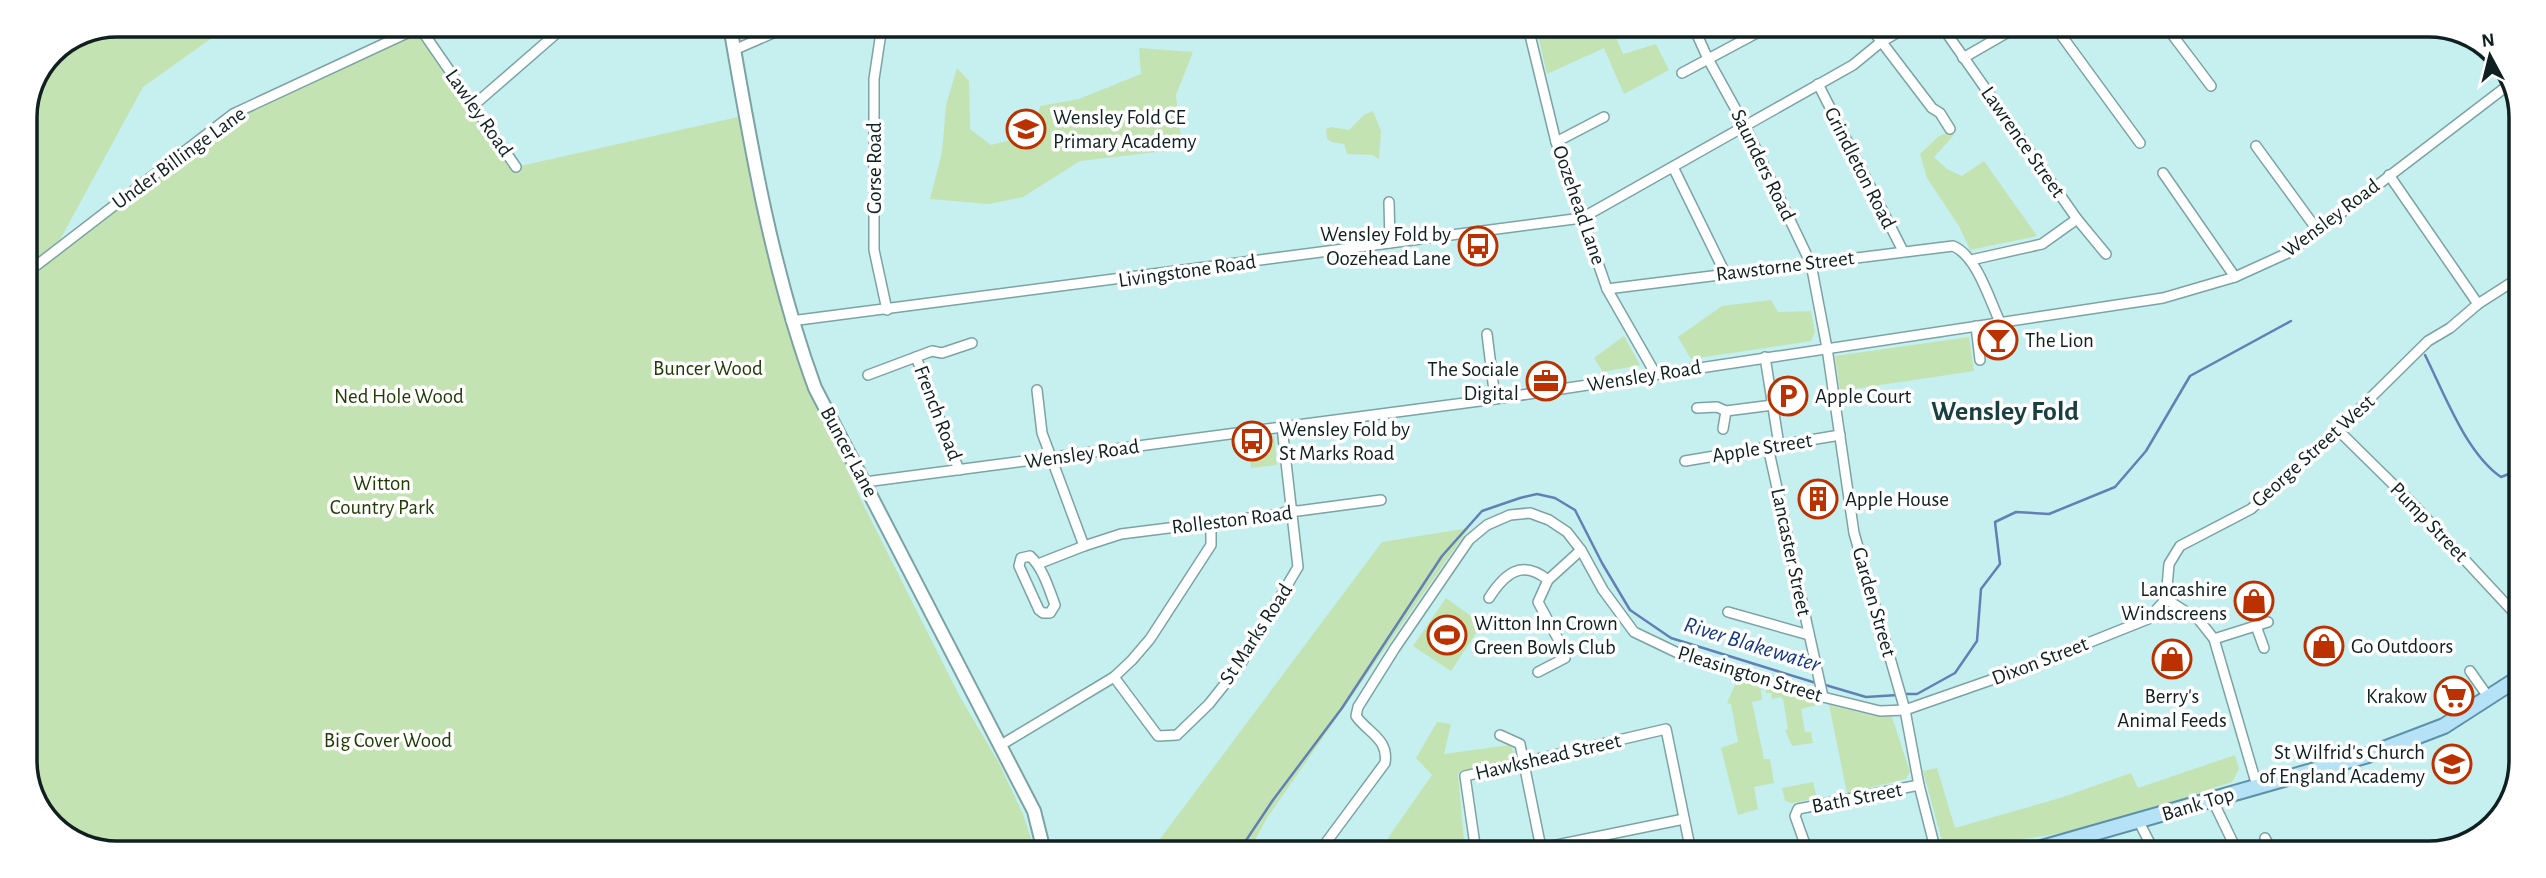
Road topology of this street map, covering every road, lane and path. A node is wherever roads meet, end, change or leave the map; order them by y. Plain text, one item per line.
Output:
1 (396, 37) edge
2 (427, 37) edge
3 (552, 37) edge
4 (732, 37) edge
5 (764, 37) edge
6 (880, 37) edge
7 (1530, 37) edge
8 (1698, 37) edge
9 (1749, 37) edge
10 (1877, 37) edge
11 (1890, 37) edge
12 (1949, 37) edge
13 (1999, 37) edge
14 (2062, 37) edge
15 (2174, 37) edge
16 (1881, 42) junction
17 (734, 50) junction
18 (1963, 58) junction
19 (1708, 59) junction
20 (1682, 73) dead end
21 (1818, 84) junction
22 (2211, 86) dead end
23 (2504, 88) edge
24 (474, 105) junction
25 (1604, 117) dead end
26 (1745, 126) junction
27 (1951, 128) dead end
28 (1556, 142) junction
29 (2140, 143) dead end
30 (2256, 146) dead end
31 (516, 167) dead end
32 (1673, 167) junction
33 (2163, 173) dead end
34 (2389, 175) junction
35 (1389, 202) dead end
36 (1582, 218) junction
37 (2077, 219) junction
38 (2318, 231) junction
39 (1390, 243) junction
40 (1903, 251) junction
41 (2106, 254) dead end
42 (1970, 260) junction
43 (1811, 264) junction
44 (37, 265) edge
45 (1726, 274) junction
46 (2235, 278) junction
47 (2509, 283) edge
48 (1607, 289) junction
49 (2478, 304) junction
50 (887, 310) junction
51 (791, 321) junction
52 (2000, 322) junction
53 (1976, 326) junction
54 (1487, 334) dead end
55 (972, 343) dead end
56 (1826, 348) junction
57 (916, 357) junction
58 (1765, 357) junction
59 (1980, 360) dead end
60 (1655, 373) junction
61 (868, 375) dead end
62 (1037, 390) dead end
63 (1496, 399) junction
64 (1773, 405) junction
65 (1697, 408) dead end
66 (1726, 411) junction
67 (1282, 427) junction
68 (1723, 429) dead end
69 (2338, 430) junction
70 (1840, 435) junction
71 (1779, 445) junction
72 (1768, 447) junction
73 (1051, 458) junction
74 (1685, 461) dead end
75 (960, 470) junction
76 (865, 482) junction
77 (1381, 500) dead end
78 (1290, 510) junction
79 (1211, 523) junction
80 (1084, 546) junction
81 (1581, 550) junction
82 (1038, 564) junction
83 (1548, 580) junction
84 (1489, 598) dead end
85 (2166, 599) junction
86 (2509, 607) edge
87 (1728, 612) dead end
88 (2268, 622) dead end
89 (2256, 626) junction
90 (1809, 635) junction
91 (2214, 639) junction
92 (2264, 648) dead end
93 (2469, 671) dead end
94 (1538, 672) dead end
95 (1114, 677) junction
96 (2509, 684) edge
97 (1822, 693) junction
98 (2489, 698) junction
99 (1905, 710) junction
100 (1500, 735) dead end
101 (1001, 745) junction
102 (1524, 761) junction
103 (1919, 785) junction
104 (2257, 786) junction
105 (2212, 799) junction
106 (1684, 819) junction
107 (2139, 822) junction
108 (2265, 838) dead end
109 (1042, 841) edge
110 (1327, 841) edge
111 (1474, 841) edge
112 (1540, 841) edge
113 (1576, 841) edge
114 (1689, 841) edge
115 (1804, 841) edge
116 (1933, 841) edge
117 (2087, 841) edge
118 (2149, 841) edge
119 (2232, 841) edge
120 (2267, 841) edge

1 - 44 street, Under Billinge Lane
2 - 24 street, Lawley Road
3 - 24 street
4 - 17 main road, Buncer Lane
5 - 17 street
6 - 50 street, Gorse Road
7 - 28 street, Oozehead Lane
8 - 19 street, Saunders Road
9 - 19 street
10 - 16 street
11 - 16 street
12 - 18 street, Lawrence Street
13 - 18 street
14 - 29 street
15 - 22 street
16 - 21 street
16 - 27 street
17 - 51 main road, Buncer Lane
18 - 37 street, Lawrence Street
19 - 20 street
19 - 26 street, Saunders Road
21 - 26 street
21 - 40 street, Grindleton Road
23 - 34 street, Wensley Road
24 - 31 street, Lawley Road
25 - 28 street
26 - 32 street
26 - 43 street, Saunders Road
28 - 36 street, Oozehead Lane
30 - 38 street
32 - 36 street
32 - 45 street
33 - 46 street
34 - 38 street, Wensley Road
34 - 49 street
35 - 39 street
36 - 39 street, Livingstone Road
36 - 48 street, Oozehead Lane
37 - 41 street, Lawrence Street
37 - 42 street
38 - 46 street, Wensley Road
39 - 50 street, Livingstone Road
40 - 42 street, Rawstorne Street
40 - 43 street, Rawstorne Street
42 - 52 street
43 - 45 street, Rawstorne Street
43 - 56 street, Saunders Road
45 - 48 street, Rawstorne Street
46 - 52 street, Wensley Road
47 - 49 street, George Street West
48 - 60 street, Oozehead Lane
49 - 69 street, George Street West
50 - 51 street, Livingstone Road
51 - 76 main road, Buncer Lane
52 - 53 street, Wensley Road
53 - 56 street, Wensley Road
53 - 59 street
54 - 63 street
55 - 57 street, French Road
56 - 58 street, Wensley Road
56 - 70 street, Garden Street
57 - 61 street, French Road
57 - 75 street, French Road
58 - 60 street, Wensley Road
58 - 64 street
60 - 63 street, Wensley Road
62 - 73 street
63 - 67 street, Wensley Road
64 - 66 street
64 - 71 street
65 - 66 street
66 - 68 street
67 - 73 street, Wensley Road
67 - 78 street, St Marks Road
69 - 85 street, George Street West
69 - 86 street, Pump Street
70 - 71 street, Apple Street
70 - 99 street, Garden Street
71 - 72 street, Apple Street
72 - 74 street, Apple Street
72 - 90 street, Lancaster Street
73 - 75 street, Wensley Road
73 - 80 street
75 - 76 street, Wensley Road
76 - 101 main road, Buncer Lane
77 - 78 street, Rolleston Road
78 - 79 street, Rolleston Road
78 - 95 street, St Marks Road
79 - 80 street, Rolleston Road
79 - 95 street
80 - 82 street, Rolleston Road
81 - 83 street
81 - 97 street, Pleasington Street
81 - 110 street, Pleasington Street
82 - 82 street, Rolleston Road
83 - 84 street
83 - 94 street
85 - 91 street
85 - 99 street, Dixon Street
87 - 90 street
88 - 89 street
89 - 91 street
89 - 92 street
90 - 97 street, Lancaster Street
91 - 104 street
93 - 98 street
95 - 101 street
96 - 98 main road, Bank Top
97 - 99 street, Pleasington Street
98 - 104 main road, Bank Top
99 - 103 street, Garden Street
100 - 102 street
101 - 109 main road, Buncer Lane
102 - 106 street, Hawkshead Street
102 - 111 street, Hawkshead Street
102 - 112 street
103 - 115 street, Bath Street
103 - 116 street, Garden Street
104 - 105 main road, Bank Top
105 - 107 main road, Bank Top
105 - 119 street
106 - 113 street
106 - 114 street
107 - 117 main road, Bank Top
107 - 118 street
108 - 120 street

